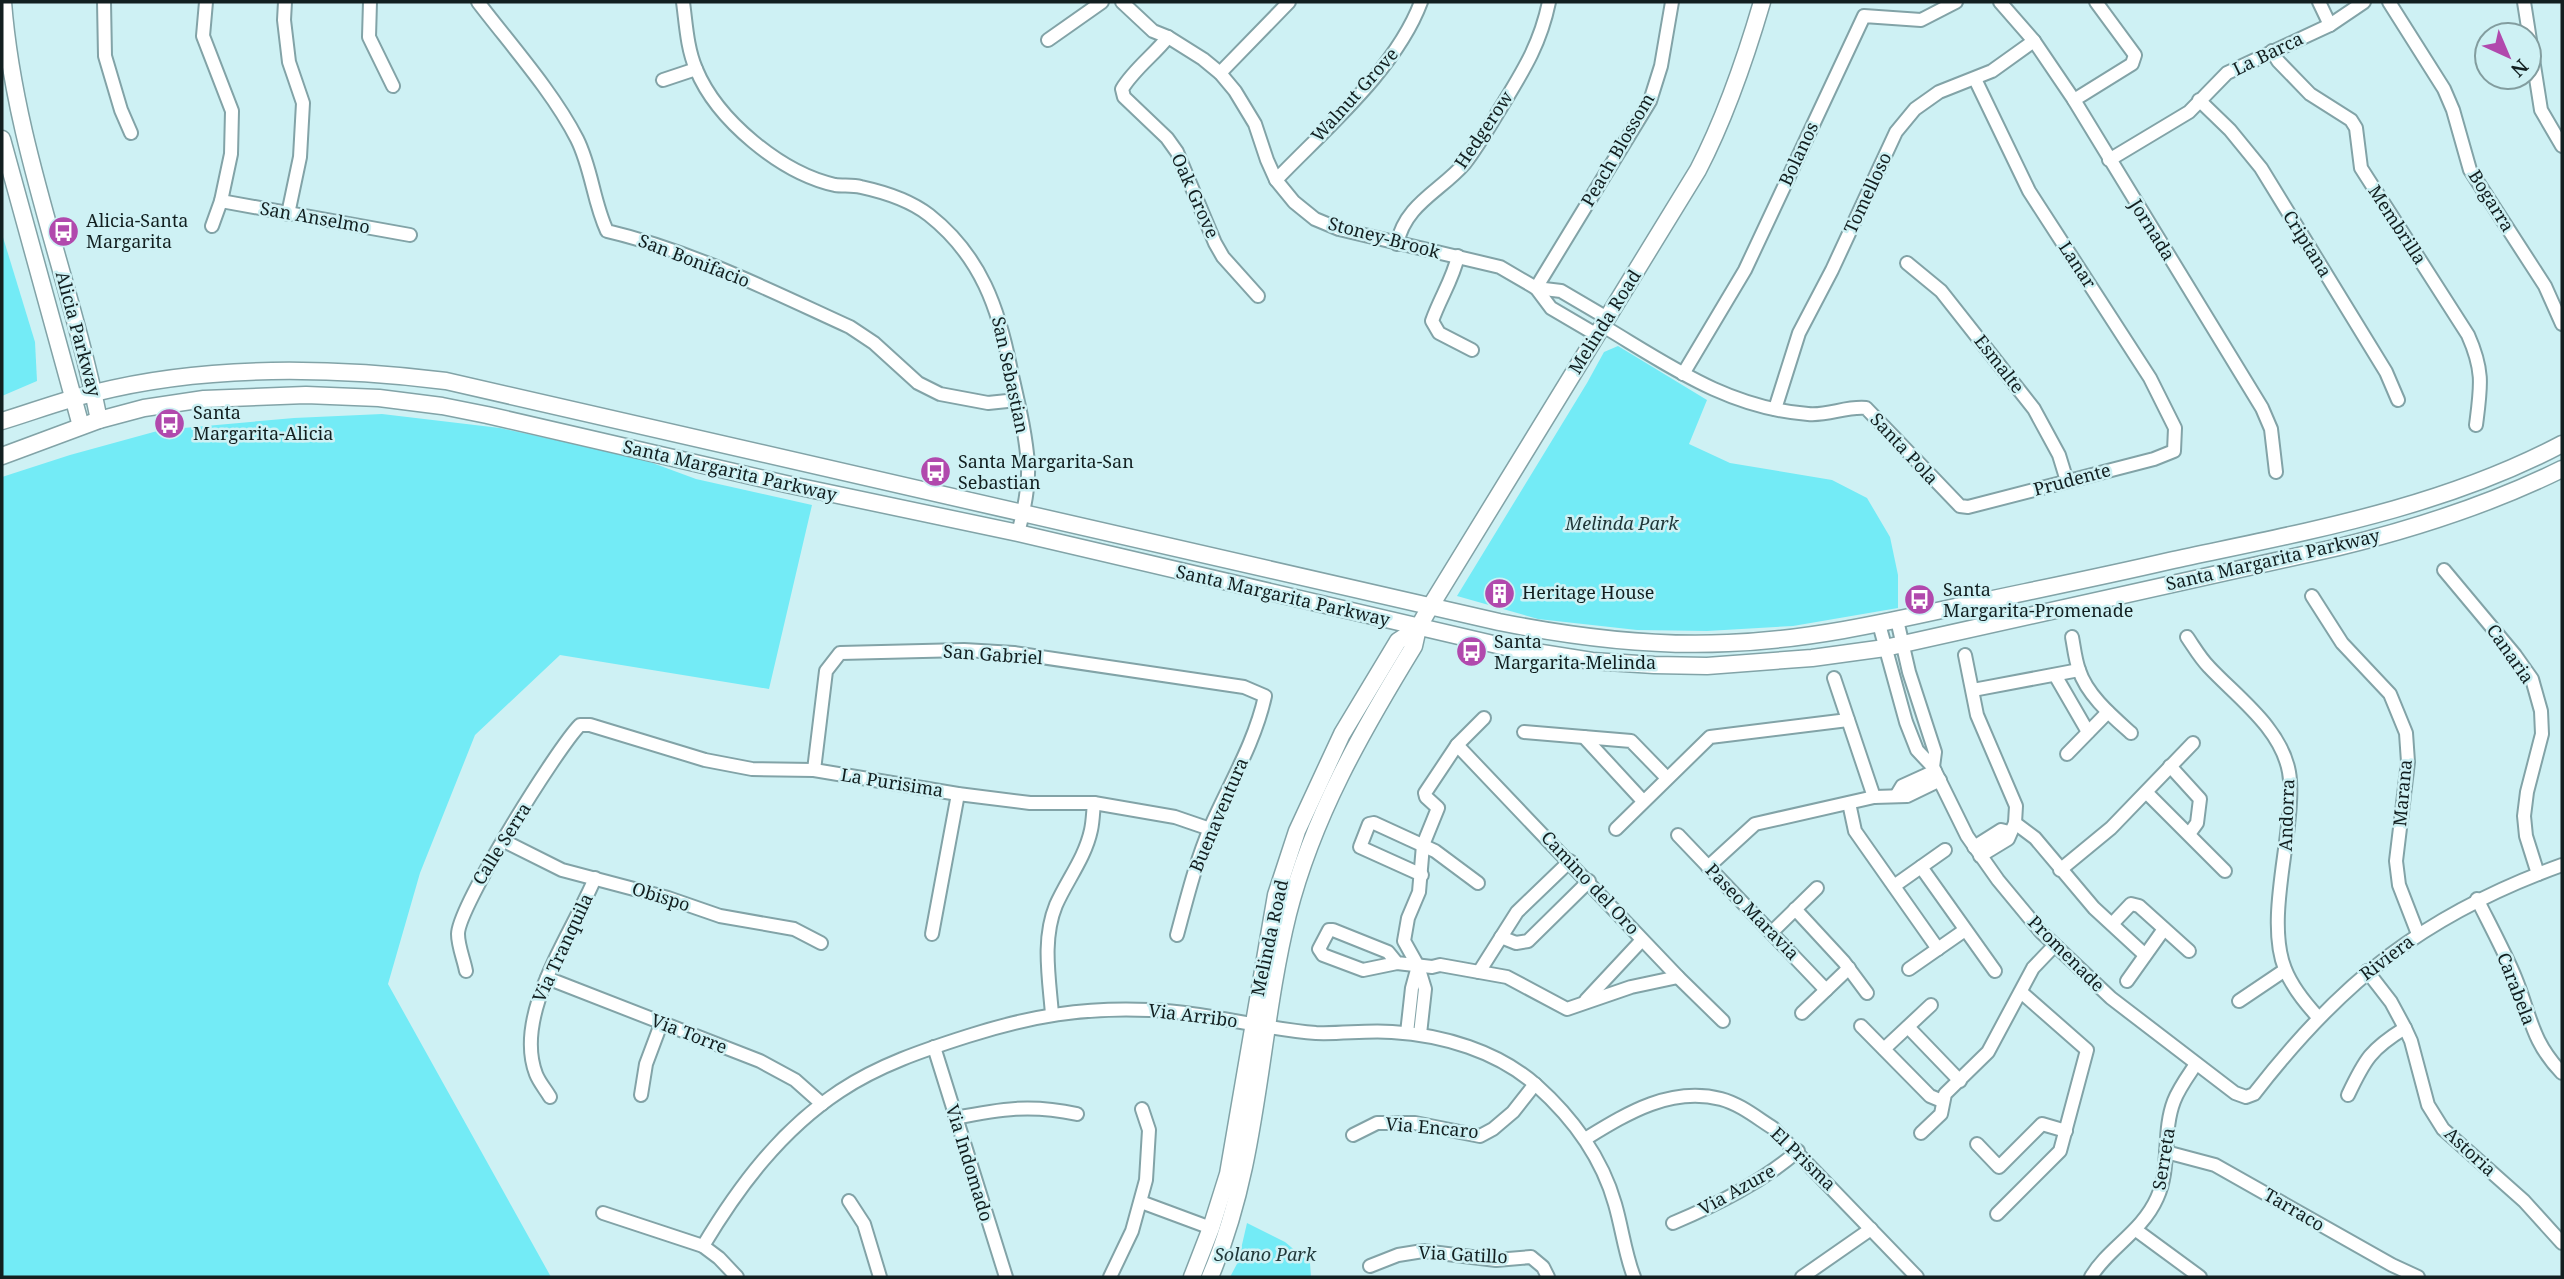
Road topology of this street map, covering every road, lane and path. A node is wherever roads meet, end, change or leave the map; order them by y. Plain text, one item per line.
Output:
1 (3, 2) edge
2 (104, 2) edge
3 (206, 2) edge
4 (285, 2) edge
5 (370, 2) edge
6 (478, 2) edge
7 (682, 2) edge
8 (1102, 2) edge
9 (1122, 2) edge
10 (1289, 2) edge
11 (1421, 2) edge
12 (1549, 2) edge
13 (1672, 2) edge
14 (1762, 2) edge
15 (1956, 2) edge
16 (2000, 2) edge
17 (2096, 2) edge
18 (2319, 2) edge
19 (2364, 2) edge
20 (2389, 2) edge
21 (2524, 2) edge
22 (2330, 25) junction
23 (1168, 37) junction
24 (1048, 40) dead end
25 (2034, 41) junction
26 (2272, 51) junction
27 (696, 69) junction
28 (1220, 73) junction
29 (1975, 79) junction
30 (663, 80) dead end
31 (393, 86) dead end
32 (2074, 100) junction
33 (2199, 100) junction
34 (131, 133) dead end
35 (2, 139) edge
36 (2562, 146) edge
37 (2109, 160) junction
38 (1276, 180) junction
39 (221, 201) junction
40 (288, 214) junction
41 (212, 226) dead end
42 (410, 235) dead end
43 (1397, 243) junction
44 (1458, 256) junction
45 (1908, 263) dead end
46 (1536, 288) junction
47 (1568, 295) junction
48 (1258, 296) dead end
49 (1558, 312) junction
50 (2562, 324) edge
51 (1602, 326) junction
52 (1472, 351) dead end
53 (1683, 374) junction
54 (94, 393) junction
55 (73, 399) junction
56 (1017, 400) junction
57 (2398, 400) dead end
58 (1775, 409) junction
59 (99, 420) junction
60 (2, 421) edge
61 (2476, 425) dead end
62 (81, 426) junction
63 (2562, 444) edge
64 (2174, 451) joint
65 (2, 456) edge
66 (2562, 469) edge
67 (2277, 472) dead end
68 (2067, 481) junction
69 (1968, 508) joint
70 (1023, 513) junction
71 (1018, 533) junction
72 (2444, 570) dead end
73 (2312, 596) dead end
74 (1430, 607) junction
75 (1897, 620) junction
76 (1880, 624) junction
77 (1418, 628) junction
78 (2072, 637) dead end
79 (2187, 637) dead end
80 (1902, 643) junction
81 (1887, 654) junction
82 (1965, 654) dead end
83 (2079, 670) junction
84 (2055, 675) junction
85 (1834, 678) dead end
86 (1973, 690) junction
87 (1265, 696) joint
88 (2108, 712) junction
89 (1923, 716) junction
90 (1484, 718) dead end
91 (1848, 720) junction
92 (1906, 722) junction
93 (577, 727) joint
94 (1524, 732) dead end
95 (2088, 732) junction
96 (2131, 733) dead end
97 (1584, 737) junction
98 (2193, 743) dead end
99 (1457, 744) junction
100 (2067, 754) dead end
101 (2171, 766) junction
102 (814, 770) junction
103 (1936, 773) junction
104 (1667, 778) junction
105 (2147, 793) junction
106 (958, 794) junction
107 (1874, 797) junction
108 (1643, 801) junction
109 (1094, 803) junction
110 (1849, 803) junction
111 (2012, 827) junction
112 (1210, 829) junction
113 (1616, 829) dead end
114 (2189, 834) junction
115 (1678, 835) dead end
116 (505, 841) junction
117 (1423, 845) junction
118 (1944, 850) dead end
119 (1977, 852) junction
120 (1570, 861) junction
121 (2562, 865) edge
122 (1708, 867) junction
123 (1921, 867) junction
124 (2060, 870) junction
125 (2225, 871) dead end
126 (2538, 874) junction
127 (1422, 875) junction
128 (595, 878) junction
129 (1589, 881) junction
130 (1478, 883) dead end
131 (1894, 886) junction
132 (1817, 888) dead end
133 (2477, 900) junction
134 (1796, 909) junction
135 (2112, 924) junction
136 (2164, 929) junction
137 (1965, 930) junction
138 (1772, 932) junction
139 (932, 934) dead end
140 (2418, 934) junction
141 (1177, 935) dead end
142 (1501, 937) junction
143 (1642, 940) junction
144 (821, 943) dead end
145 (2054, 946) junction
146 (1938, 948) junction
147 (2189, 951) dead end
148 (2145, 955) junction
149 (1397, 963) junction
150 (1418, 965) junction
151 (1849, 968) junction
152 (1909, 969) dead end
153 (2285, 970) junction
154 (466, 971) dead end
155 (1995, 971) dead end
156 (2367, 971) junction
157 (1479, 972) junction
158 (1678, 977) junction
159 (547, 978) junction
160 (2127, 981) dead end
161 (1826, 990) junction
162 (2021, 992) junction
163 (1867, 993) dead end
164 (2239, 1001) dead end
165 (1583, 1003) junction
166 (1931, 1005) dead end
167 (1802, 1013) dead end
168 (1052, 1014) junction
169 (2318, 1017) junction
170 (1723, 1021) dead end
171 (661, 1024) junction
172 (1261, 1025) junction
173 (1861, 1026) dead end
174 (1908, 1027) junction
175 (2406, 1028) junction
176 (1413, 1034) junction
177 (934, 1047) junction
178 (1884, 1049) junction
179 (2196, 1064) junction
180 (2562, 1073) edge
181 (1960, 1081) junction
182 (1535, 1084) junction
183 (641, 1095) dead end
184 (2348, 1095) dead end
185 (550, 1097) dead end
186 (2246, 1097) joint
187 (1942, 1101) junction
188 (822, 1104) junction
189 (1142, 1109) dead end
190 (1077, 1114) dead end
191 (955, 1118) junction
192 (2066, 1131) junction
193 (1921, 1133) dead end
194 (1353, 1135) dead end
195 (1585, 1139) junction
196 (1977, 1144) dead end
197 (1798, 1151) junction
198 (2166, 1152) junction
199 (849, 1201) dead end
200 (1141, 1202) junction
201 (603, 1213) dead end
202 (1997, 1214) dead end
203 (1673, 1223) dead end
204 (1211, 1228) junction
205 (1871, 1229) junction
206 (2136, 1230) junction
207 (2562, 1243) edge
208 (704, 1246) junction
209 (1370, 1266) dead end
210 (737, 1277) edge
211 (880, 1277) edge
212 (1006, 1277) edge
213 (1110, 1277) edge
214 (1192, 1277) edge
215 (1210, 1277) edge
216 (1548, 1277) edge
217 (1634, 1277) edge
218 (1802, 1277) edge
219 (1917, 1277) edge
220 (2091, 1277) edge
221 (2200, 1277) edge
222 (2418, 1277) edge

1 - 54 main road, Alicia Parkway
2 - 34 street
3 - 39 street
4 - 40 street
5 - 31 street
6 - 56 street, San Bonifacio
7 - 27 street, San Sebastian
8 - 24 street
9 - 23 street, Stoney-Brook
10 - 28 street
11 - 38 street, Walnut Grove
12 - 43 street, Hedgerow
13 - 46 street, Peach Blossom
14 - 51 main road, Melinda Road
15 - 53 street, Bolanos
16 - 25 street, Jornada
17 - 32 street
18 - 22 street
19 - 22 street, La Barca
20 - 50 street, Bogarra
21 - 36 street
22 - 26 street, La Barca
23 - 28 street, Stoney-Brook
23 - 48 street, Oak Grove
25 - 29 street, Tomelloso
25 - 32 street, Jornada
26 - 33 street, La Barca
26 - 61 street, Membrilla
27 - 30 street
27 - 56 street, San Sebastian
28 - 38 street, Stoney-Brook
29 - 58 street, Tomelloso
29 - 64 street, Lanar
32 - 37 street, Jornada
33 - 37 street, La Barca
33 - 57 street, Criptana
35 - 55 main road, Alicia Parkway
37 - 67 street, Jornada
38 - 43 street, Stoney-Brook
39 - 40 street, San Anselmo
39 - 41 street
40 - 42 street, San Anselmo
43 - 44 street, Stoney-Brook
44 - 46 street, Stoney-Brook
44 - 52 street
45 - 68 street, Esmalte
46 - 47 street, Stoney-Brook
46 - 49 street, Stoney-Brook
47 - 49 street
47 - 51 street, Stoney-Brook
49 - 51 street, Stoney-Brook
51 - 53 street, Santa Pola
51 - 74 main road, Melinda Road
53 - 58 street, Santa Pola
54 - 55 main road, Santa Margarita Parkway
54 - 59 main road, Alicia Parkway
54 - 70 main road, Santa Margarita Parkway
55 - 60 main road, Santa Margarita Parkway
55 - 62 main road, Alicia Parkway
56 - 70 street, San Sebastian
58 - 69 street, Santa Pola
59 - 62 main road, Santa Margarita Parkway
59 - 71 main road, Santa Margarita Parkway
62 - 65 main road, Santa Margarita Parkway
63 - 75 main road, Santa Margarita Parkway
64 - 68 street, Prudente
66 - 80 main road, Santa Margarita Parkway
68 - 69 street, Prudente
70 - 71 street, San Sebastian
70 - 74 main road, Santa Margarita Parkway
71 - 77 main road, Santa Margarita Parkway
72 - 126 street, Canaria
73 - 140 street, Marana
74 - 76 main road, Santa Margarita Parkway
74 - 77 main road, Melinda Road
75 - 76 main road, Santa Margarita Parkway
75 - 80 street, Promenade
76 - 81 street, Promenade
77 - 81 main road, Santa Margarita Parkway
77 - 172 main road, Melinda Road
78 - 83 street
79 - 153 street, Andorra
80 - 81 main road, Santa Margarita Parkway
80 - 89 street, Promenade
81 - 92 street, Promenade
82 - 86 street
83 - 84 street
83 - 88 street
84 - 86 street
84 - 95 street
85 - 91 street
86 - 111 street
87 - 102 street, San Gabriel
87 - 112 street, Buenaventura
88 - 95 street
88 - 96 street
89 - 92 street
89 - 103 street, Promenade
90 - 99 street
91 - 104 street
91 - 107 street
92 - 103 street, Promenade
93 - 102 street, La Purisima
93 - 116 street, Calle Serra
94 - 97 street
95 - 100 street
97 - 104 street
97 - 108 street
98 - 101 street
99 - 117 street
99 - 120 street, Camino del Oro
101 - 105 street
101 - 114 street
102 - 106 street, La Purisima
103 - 107 street
103 - 119 street, Promenade
104 - 108 street
105 - 114 street
105 - 124 street
106 - 109 street, La Purisima
106 - 139 street
107 - 110 street
108 - 113 street
109 - 112 street, La Purisima
109 - 168 street
110 - 122 street
110 - 131 street
111 - 119 street
111 - 124 street
112 - 141 street, Buenaventura
114 - 125 street
115 - 122 street, Paseo Maravia
116 - 128 street, Obispo
116 - 154 street, Calle Serra
117 - 127 street
117 - 127 street
117 - 130 street
118 - 123 street
119 - 145 street, Promenade
120 - 129 street, Camino del Oro
120 - 142 street
121 - 126 street, Riviera
122 - 138 street, Paseo Maravia
123 - 131 street
123 - 137 street
124 - 135 street
126 - 133 street, Riviera
127 - 150 street
128 - 144 street, Obispo
128 - 159 street, Via Tranquila
129 - 142 street
129 - 143 street, Camino del Oro
131 - 146 street
132 - 134 street
133 - 140 street, Riviera
133 - 180 street, Carabela
134 - 138 street
134 - 151 street
135 - 136 street
135 - 148 street
136 - 147 street
136 - 148 street
137 - 146 street
137 - 155 street
138 - 161 street, Paseo Maravia
140 - 156 street, Riviera
142 - 157 street
143 - 158 street, Camino del Oro
143 - 165 street
145 - 162 street
145 - 179 street, Promenade
146 - 152 street
148 - 160 street
149 - 149 street
149 - 150 street
150 - 157 street
150 - 176 street
151 - 161 street
151 - 163 street
153 - 164 street
153 - 169 street, Andorra
156 - 169 street, Riviera
156 - 175 street, Astoria
157 - 165 street
158 - 165 street
158 - 170 street, Camino del Oro
159 - 171 street, Via Torre
159 - 185 street, Via Tranquila
161 - 167 street
162 - 181 street
162 - 192 street
166 - 174 street
168 - 172 street, Via Arribo
168 - 177 street, Via Arribo
169 - 186 street, Riviera
171 - 183 street
171 - 188 street, Via Torre
172 - 176 street, Via Arribo
172 - 204 main road, Melinda Road
172 - 215 main road, Melinda Road
173 - 178 street
174 - 178 street
174 - 181 street
175 - 184 street
175 - 207 street, Astoria
176 - 182 street, Via Arribo
177 - 188 street, Via Arribo
177 - 191 street, Via Indomado
178 - 187 street
179 - 186 street, Promenade
179 - 198 street, Serreta
181 - 187 street
182 - 194 street, Via Encaro
182 - 195 street, Via Arribo
187 - 193 street
188 - 208 street, Via Arribo
189 - 200 street
190 - 191 street
191 - 212 street, Via Indomado
192 - 196 street
192 - 202 street
195 - 197 street, El Prisma
195 - 217 street, Via Arribo
197 - 203 street, Via Azure
197 - 205 street, El Prisma
198 - 206 street, Serreta
198 - 222 street, Tarraco
199 - 211 street
200 - 204 street
200 - 213 street
201 - 208 street
204 - 214 main road, Melinda Road
205 - 218 street
205 - 219 street, El Prisma
206 - 220 street, Serreta
206 - 221 street
208 - 210 street
209 - 216 street, Via Gatillo

